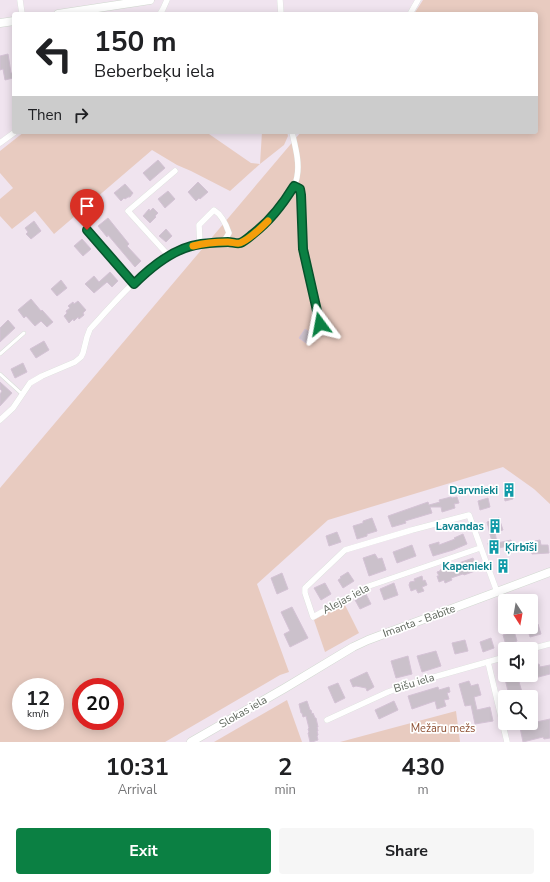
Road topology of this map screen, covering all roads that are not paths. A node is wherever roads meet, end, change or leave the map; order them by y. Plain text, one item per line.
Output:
1 (20, 0) edge
2 (150, 0) edge
3 (167, 0) edge
4 (280, 0) edge
5 (418, 0) edge
6 (22, 12) edge
7 (71, 12) edge
8 (162, 12) edge
9 (280, 12) edge
10 (411, 12) edge
11 (12, 21) edge
12 (0, 23) edge
13 (12, 134) edge
14 (292, 134) edge
15 (0, 143) edge
16 (175, 171) dead end
17 (294, 186) junction
18 (87, 230) dead end
19 (221, 243) junction
20 (200, 244) junction
21 (169, 256) junction
22 (134, 284) junction
23 (320, 324) dead end
24 (24, 332) dead end
25 (0, 354) edge
26 (0, 374) edge
27 (22, 394) junction
28 (0, 420) edge
29 (480, 548) junction
30 (550, 572) edge
31 (497, 592) junction
32 (550, 644) edge
33 (538, 647) edge
34 (498, 659) edge
35 (488, 662) junction
36 (294, 683) joint
37 (328, 720) dead end
38 (191, 742) edge
39 (507, 742) edge

1 - 6 street
2 - 7 main road
3 - 8 street
4 - 9 street
5 - 10 street
11 - 12 main road
13 - 15 street
14 - 17 street
16 - 21 street
17 - 19 street
17 - 23 lane
18 - 22 lane
19 - 20 street
19 - 20 street
20 - 21 street
21 - 22 street
22 - 27 street
24 - 25 lane
26 - 27 lane
27 - 28 street
29 - 29 street, Alejas iela
29 - 31 street
30 - 31 main road, Imanta - Babīte
31 - 36 main road, Imanta - Babīte
32 - 33 street
34 - 35 street, Bišu iela
35 - 37 street, Bišu iela
35 - 39 street
36 - 38 main road, Slokas iela

